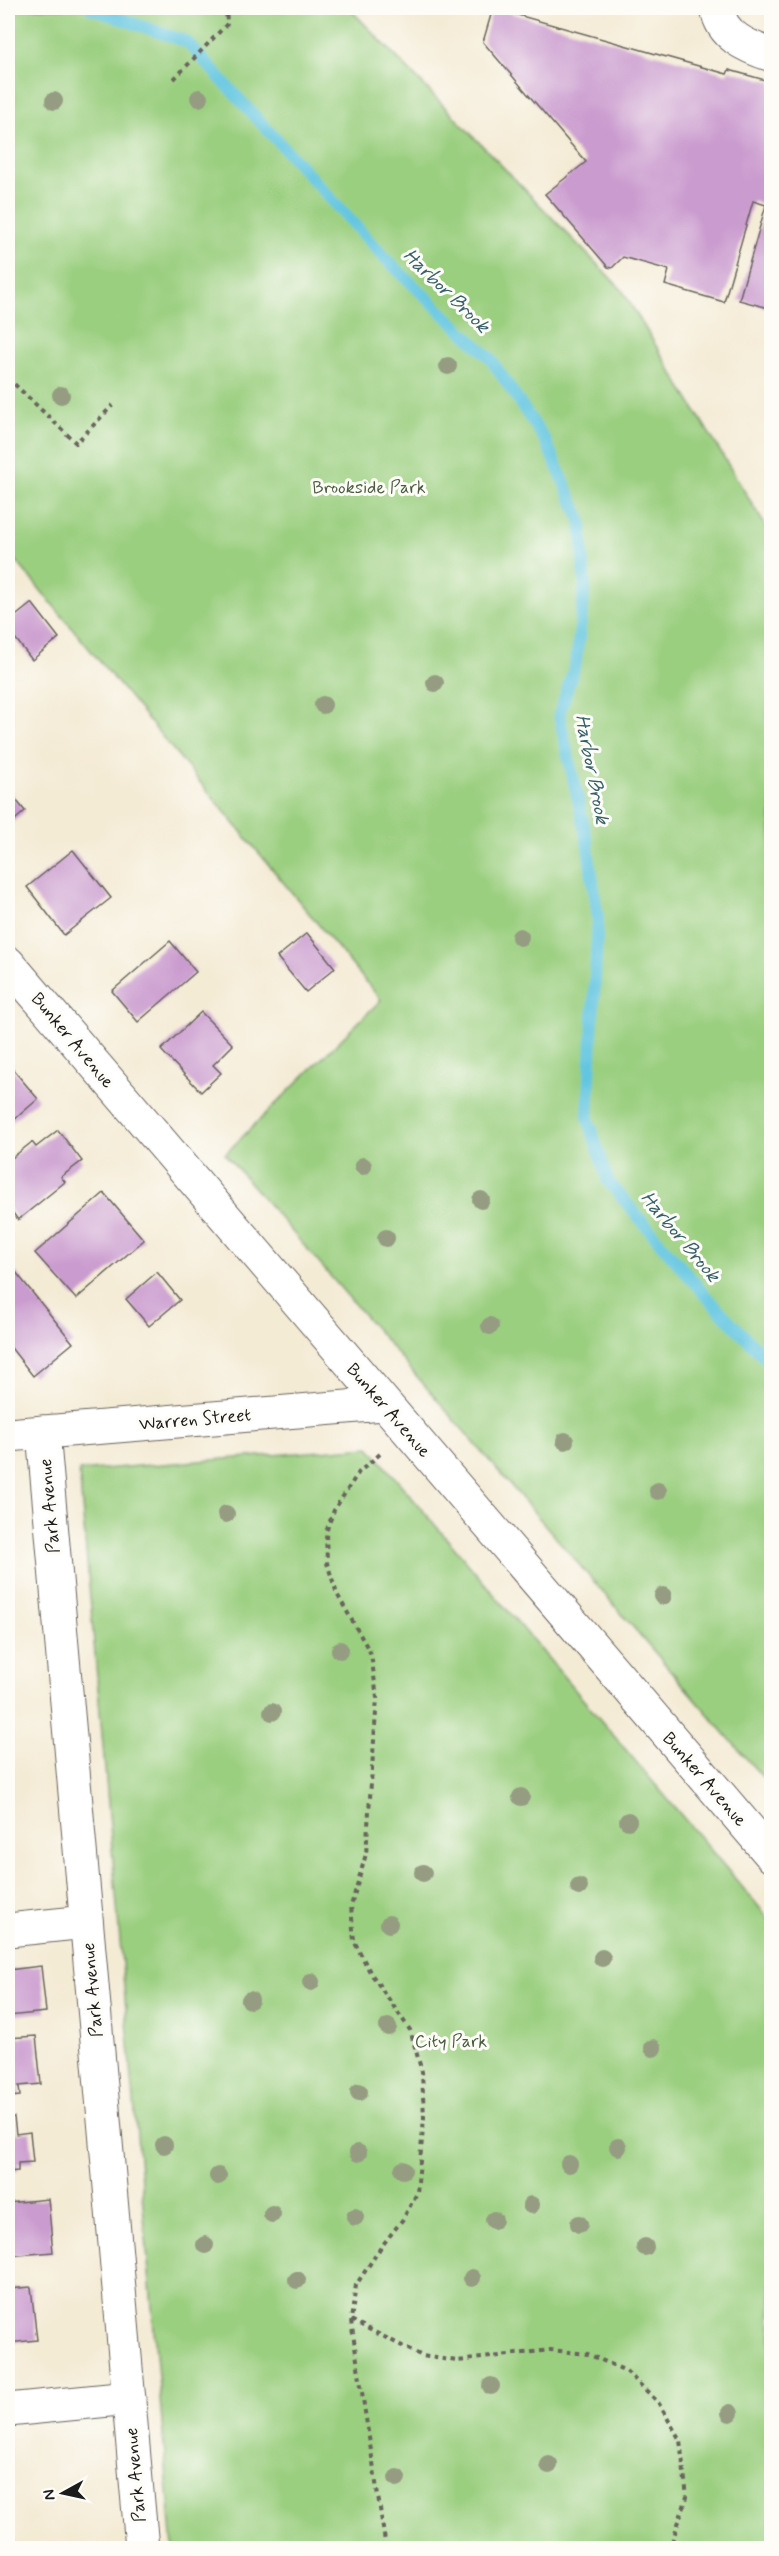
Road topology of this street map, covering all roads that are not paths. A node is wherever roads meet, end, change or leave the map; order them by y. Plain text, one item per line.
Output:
1 (717, 8) edge
2 (771, 55) edge
3 (8, 963) edge
4 (383, 1404) junction
5 (43, 1432) junction
6 (8, 1435) edge
7 (771, 1856) edge
8 (86, 1922) junction
9 (8, 1930) edge
10 (129, 2398) junction
11 (8, 2410) edge
12 (142, 2548) edge

1 - 2 street
3 - 4 street, Bunker Avenue
4 - 5 street, Warren Street
4 - 7 street, Bunker Avenue
5 - 6 street, Warren Street
5 - 8 street, Park Avenue
8 - 9 street
8 - 10 street, Park Avenue
10 - 11 street
10 - 12 street, Park Avenue

